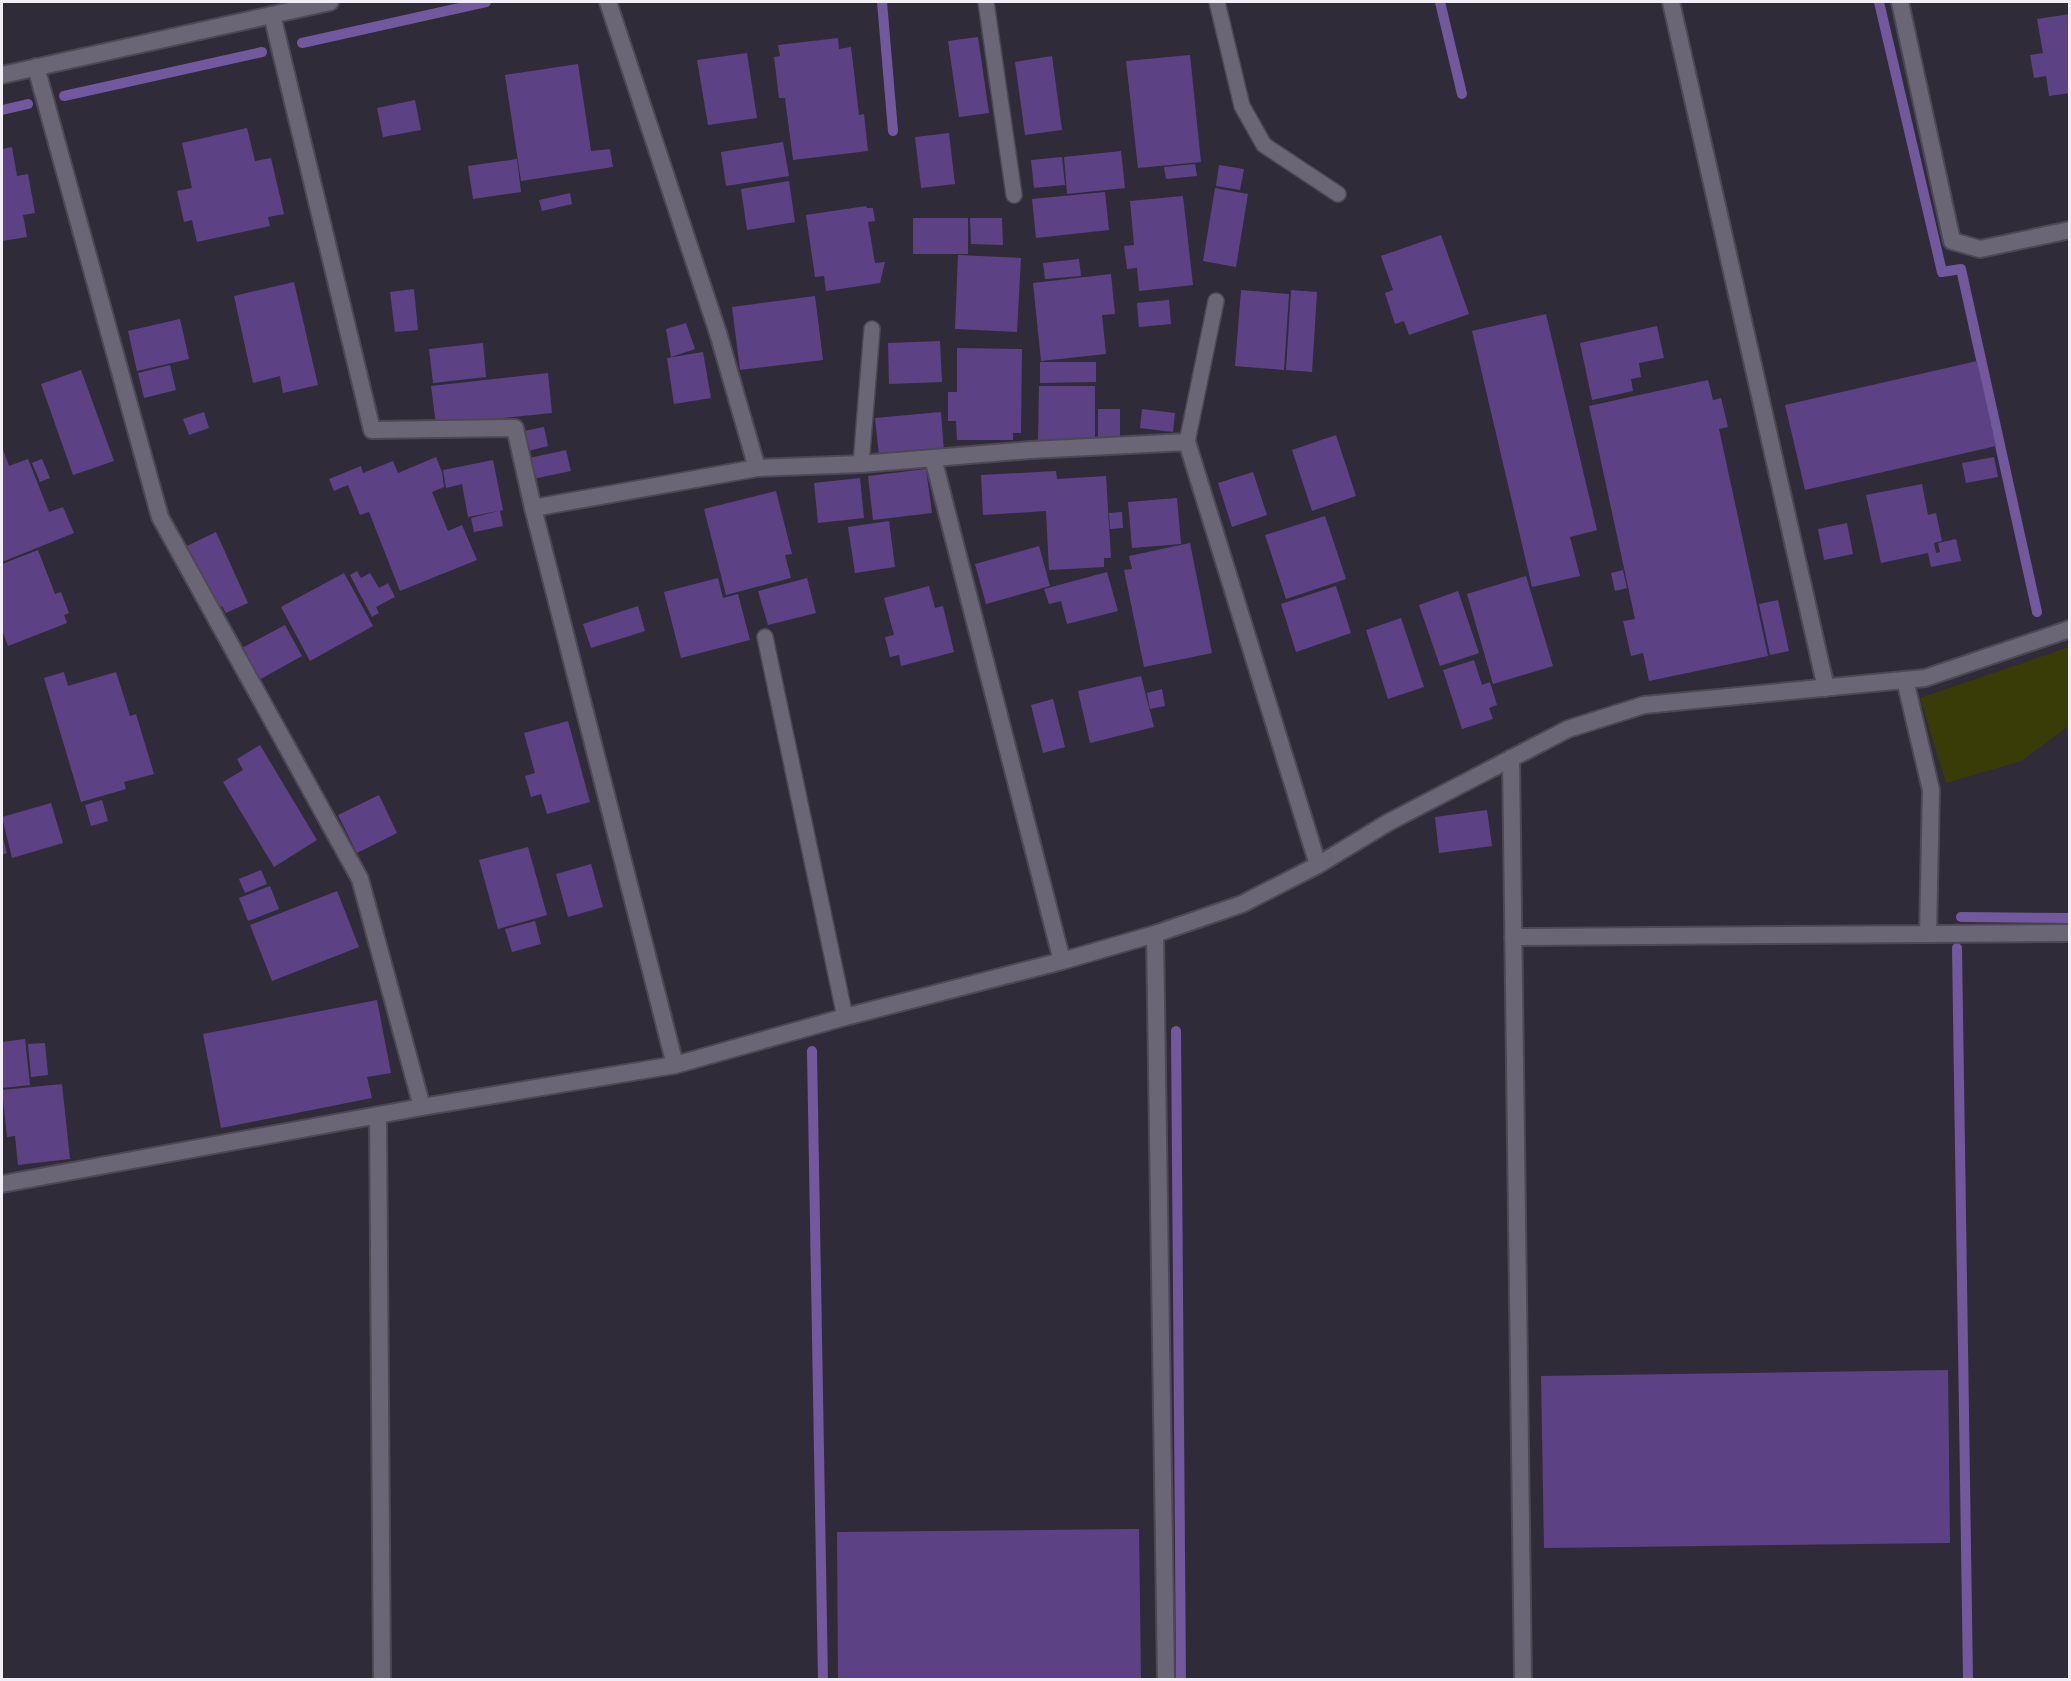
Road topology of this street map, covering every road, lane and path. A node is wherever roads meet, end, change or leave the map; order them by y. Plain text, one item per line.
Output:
1 (330, 2) edge
2 (609, 2) edge
3 (986, 2) edge
4 (1217, 2) edge
5 (1671, 2) edge
6 (1900, 2) edge
7 (272, 15) junction
8 (36, 67) junction
9 (2, 75) edge
10 (1338, 194) dead end
11 (1014, 195) dead end
12 (2070, 230) edge
13 (1216, 300) dead end
14 (872, 329) dead end
15 (1187, 442) junction
16 (933, 458) junction
17 (861, 464) junction
18 (757, 468) junction
19 (533, 508) junction
20 (2070, 629) edge
21 (765, 637) dead end
22 (1905, 680) junction
23 (1826, 688) junction
24 (1511, 758) junction
25 (1318, 865) junction
26 (2070, 933) edge
27 (1155, 934) junction
28 (1928, 934) junction
29 (1513, 937) junction
30 (1062, 961) junction
31 (845, 1017) junction
32 (675, 1065) junction
33 (422, 1107) junction
34 (378, 1115) junction
35 (2, 1184) edge
36 (382, 1680) edge
37 (1166, 1680) edge
38 (1523, 1680) edge

1 - 7 street
2 - 18 street
3 - 11 lane
4 - 10 lane
5 - 23 street
6 - 12 street
7 - 8 street
7 - 19 street
8 - 9 street
8 - 33 street
13 - 15 lane
14 - 17 lane
15 - 16 street
15 - 25 street
16 - 17 street
16 - 30 street
17 - 18 street
18 - 19 street
19 - 32 street
20 - 22 street
21 - 31 lane
22 - 23 street
22 - 28 street
23 - 24 street
24 - 25 street
24 - 29 street
25 - 27 street
26 - 28 street
27 - 30 street
27 - 37 street
28 - 29 street
29 - 38 street
30 - 31 street
31 - 32 street
32 - 33 street
33 - 34 street
34 - 35 street
34 - 36 street

